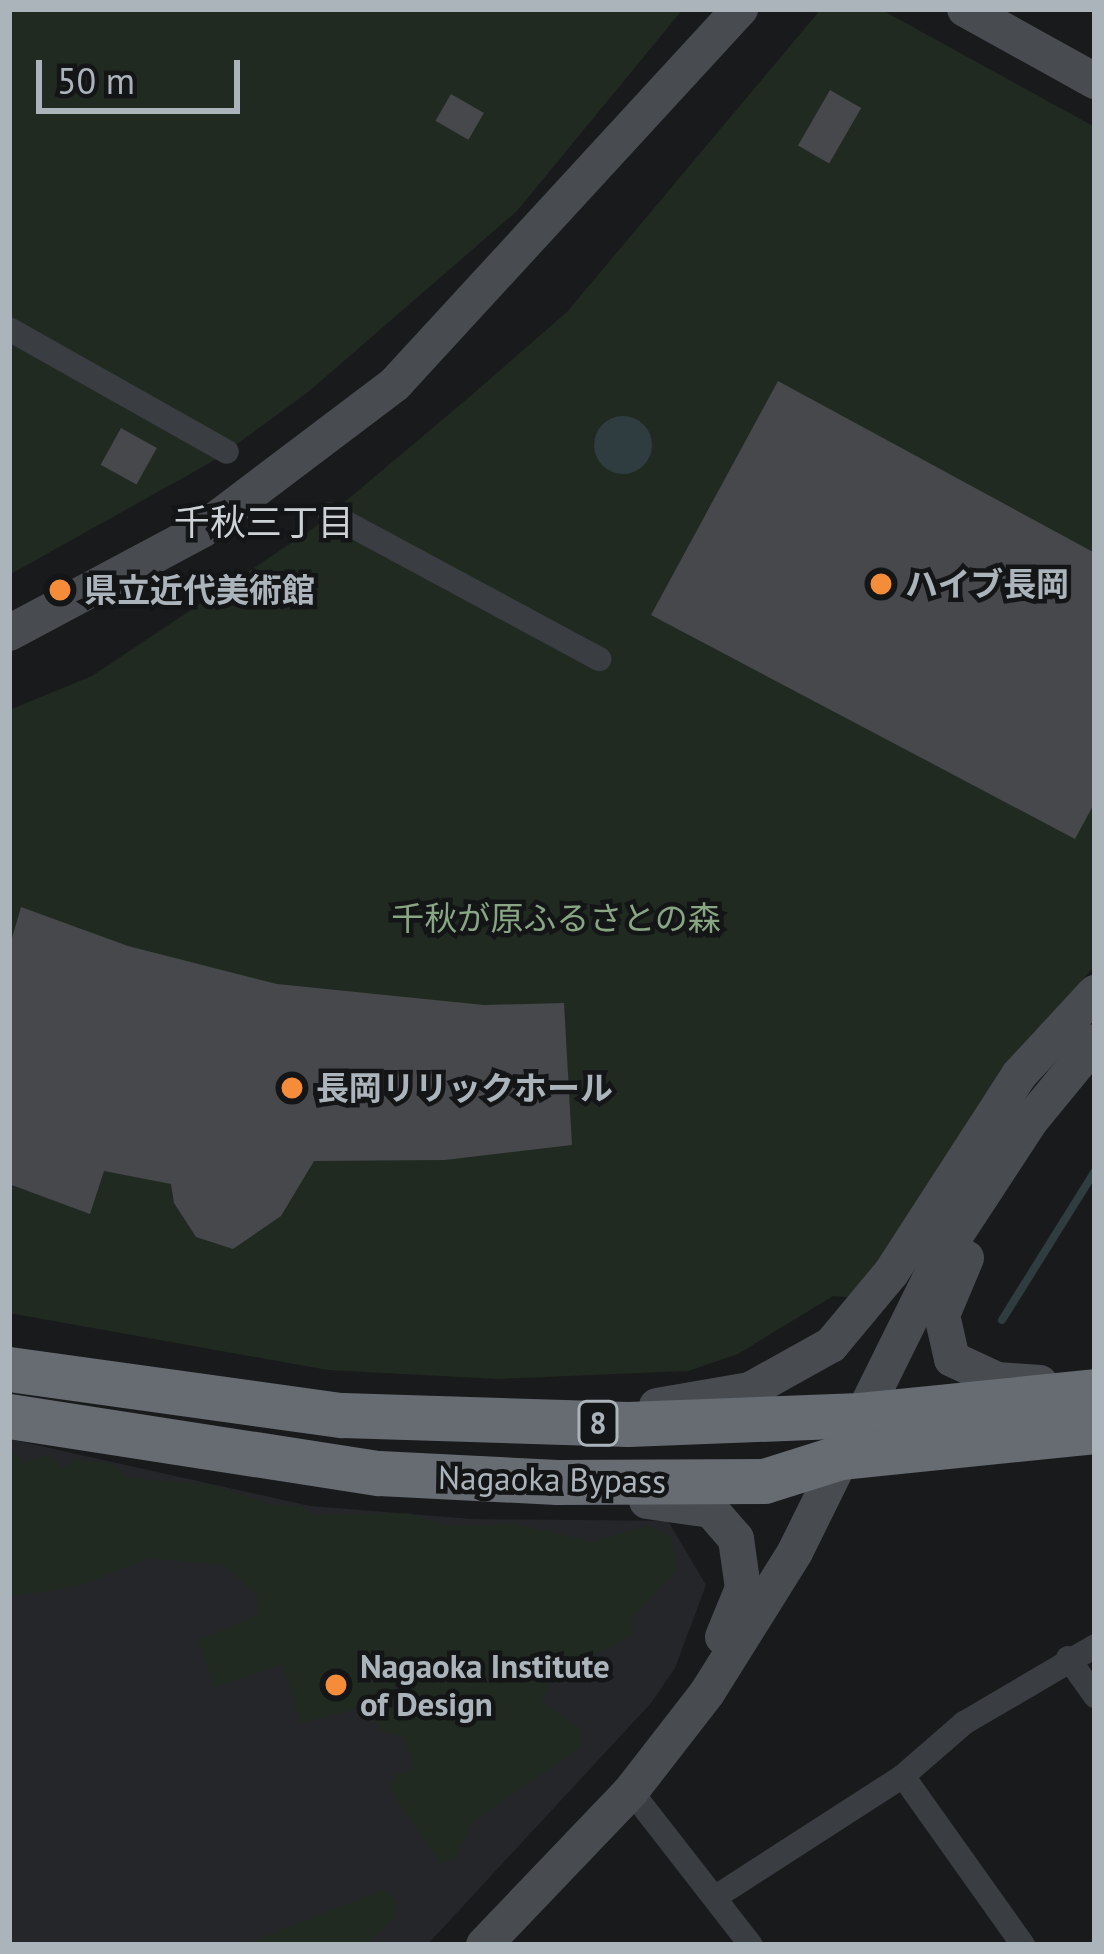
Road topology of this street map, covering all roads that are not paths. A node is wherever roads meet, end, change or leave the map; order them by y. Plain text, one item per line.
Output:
1 (740, 9) edge
2 (965, 9) edge
3 (1095, 81) edge
4 (9, 329) edge
5 (226, 452) dead end
6 (330, 514) dead end
7 (9, 633) edge
8 (599, 659) dead end
9 (1095, 993) edge
10 (1095, 1042) edge
11 (1095, 1073) edge
12 (9, 1351) edge
13 (9, 1369) edge
14 (1095, 1381) edge
15 (101, 1386) junction
16 (1095, 1390) edge
17 (860, 1415) junction
18 (9, 1416) edge
19 (540, 1422) junction
20 (1095, 1430) edge
21 (840, 1457) junction
22 (379, 1473) junction
23 (1095, 1646) edge
24 (1068, 1658) junction
25 (1095, 1696) edge
26 (903, 1776) junction
27 (631, 1791) junction
28 (717, 1895) junction
29 (460, 1945) edge
30 (484, 1945) edge
31 (751, 1945) edge
32 (1023, 1945) edge

1 - 7 street
2 - 3 street
4 - 5 street
6 - 8 street
9 - 19 street
10 - 17 street
11 - 14 street
12 - 15 street
13 - 15 highway, Nagaoka Bypass / 8
15 - 19 highway, Nagaoka Bypass / 8
16 - 17 highway, Nagaoka Bypass / 8
17 - 19 highway, Nagaoka Bypass / 8
17 - 21 street
18 - 22 highway, Nagaoka Bypass / 8
20 - 21 highway, Nagaoka Bypass / 8
21 - 22 highway, Nagaoka Bypass / 8
21 - 27 street
22 - 29 street
23 - 24 street
24 - 25 street
24 - 26 street
26 - 28 street
26 - 32 street
27 - 28 street
27 - 30 street
28 - 31 street

